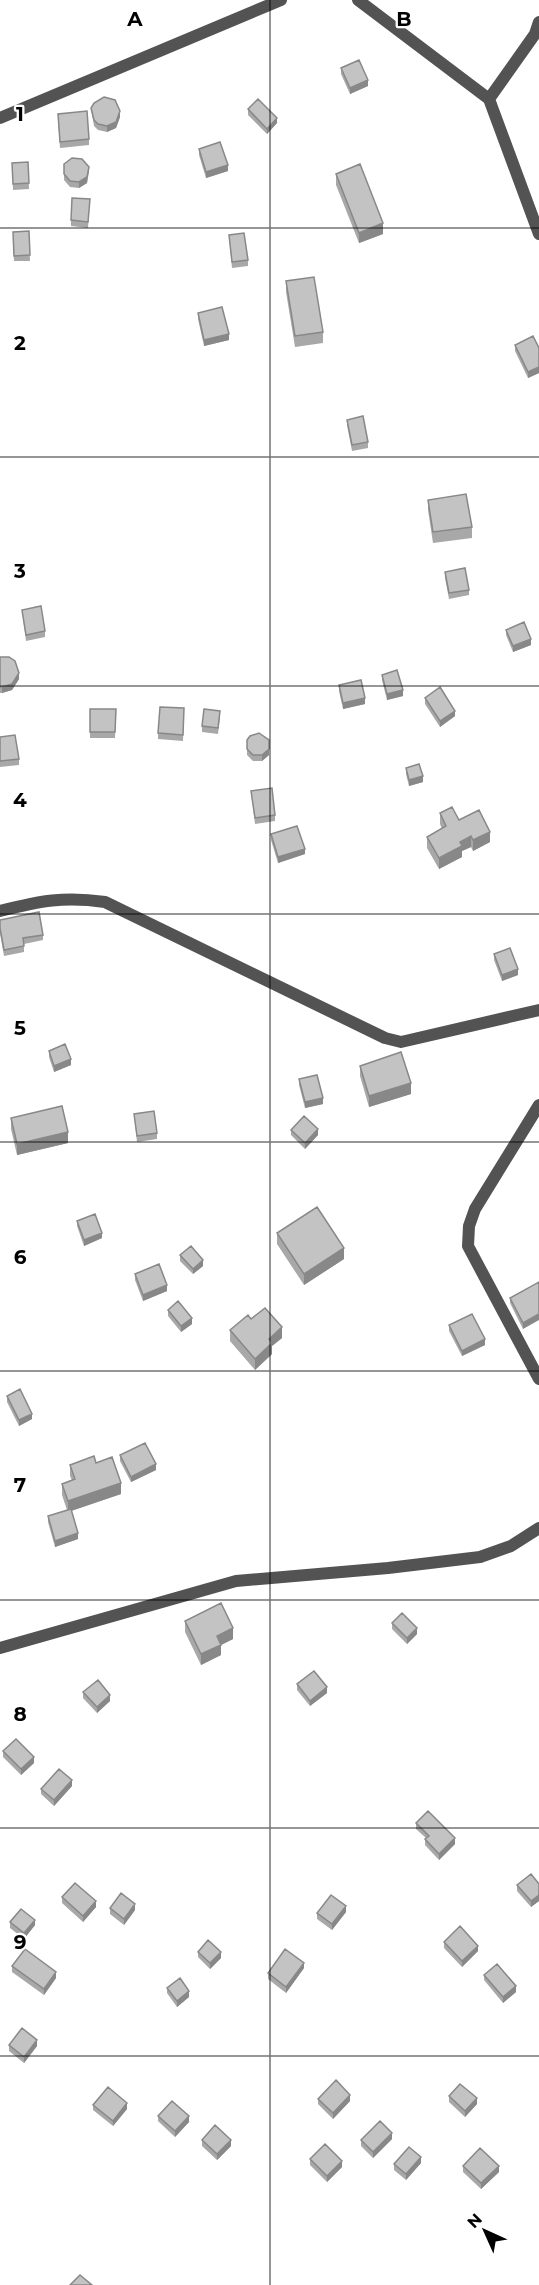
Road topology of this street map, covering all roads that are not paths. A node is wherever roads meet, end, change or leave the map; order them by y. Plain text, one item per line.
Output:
1 (281, 0) edge
2 (358, 0) edge
3 (538, 31) edge
4 (489, 99) junction
5 (0, 118) edge
6 (539, 234) edge
7 (0, 911) edge
8 (539, 1010) edge
9 (539, 1105) edge
10 (539, 1379) edge
11 (539, 1528) edge
12 (0, 1648) edge

1 - 5 street
2 - 4 street
3 - 4 street
4 - 6 street
7 - 8 street
9 - 10 street
11 - 12 street

